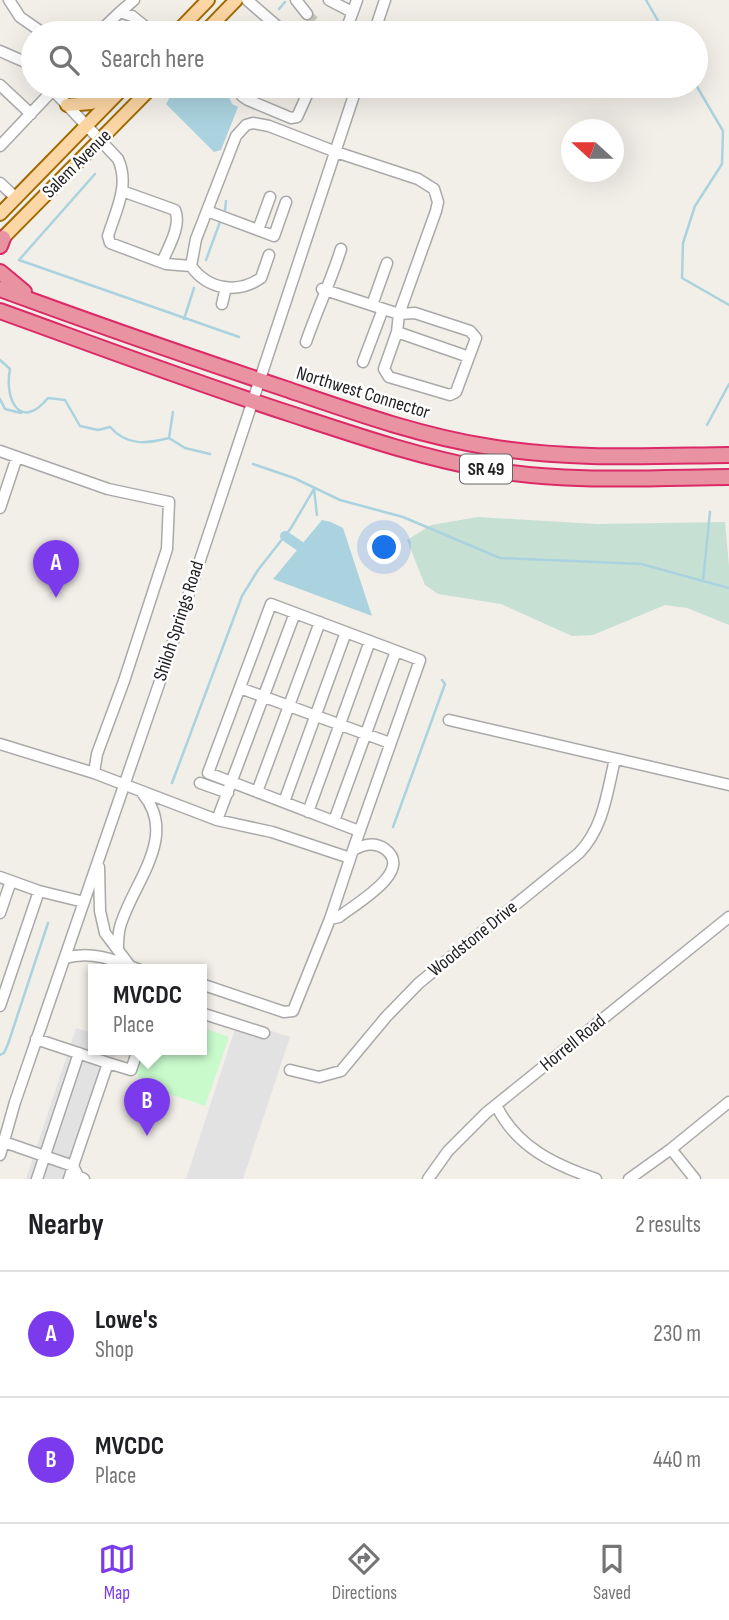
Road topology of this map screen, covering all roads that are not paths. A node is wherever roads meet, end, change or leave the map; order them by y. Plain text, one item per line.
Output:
1 (9, 0) edge
2 (208, 0) edge
3 (236, 0) edge
4 (247, 0) edge
5 (296, 0) edge
6 (357, 0) edge
7 (385, 0) edge
8 (131, 1) edge
9 (332, 1) edge
10 (120, 12) junction
11 (352, 12) junction
12 (307, 14) tunnel mouth
13 (25, 21) edge
14 (111, 21) edge
15 (138, 21) edge
16 (188, 21) edge
17 (216, 21) edge
18 (264, 21) edge
19 (349, 21) edge
20 (378, 21) edge
21 (0, 51) edge
22 (21, 60) edge
23 (0, 85) edge
24 (43, 98) edge
25 (60, 98) edge
26 (101, 98) edge
27 (113, 98) edge
28 (141, 98) edge
29 (245, 98) edge
30 (306, 98) edge
31 (353, 98) edge
32 (67, 105) junction
33 (31, 114) junction
34 (87, 125) junction
35 (101, 140) junction
36 (0, 146) edge
37 (336, 152) junction
38 (0, 183) edge
39 (122, 191) junction
40 (270, 197) dead end
41 (16, 198) junction
42 (286, 202) dead end
43 (207, 211) junction
44 (0, 214) edge
45 (258, 230) junction
46 (1, 242) edge
47 (341, 249) dead end
48 (269, 255) dead end
49 (162, 262) junction
50 (387, 263) dead end
51 (191, 266) junction
52 (0, 272) edge
53 (226, 288) junction
54 (0, 289) edge
55 (325, 290) junction
56 (222, 304) dead end
57 (42, 305) junction
58 (377, 307) junction
59 (0, 311) edge
60 (398, 314) junction
61 (0, 321) edge
62 (42, 326) junction
63 (397, 332) junction
64 (306, 342) dead end
65 (468, 357) junction
66 (363, 362) dead end
67 (259, 380) junction
68 (252, 401) junction
69 (0, 450) edge
70 (729, 455) edge
71 (17, 457) junction
72 (729, 477) edge
73 (0, 508) edge
74 (295, 613) junction
75 (320, 622) junction
76 (346, 632) junction
77 (370, 641) junction
78 (396, 651) junction
79 (240, 688) junction
80 (264, 697) junction
81 (289, 706) junction
82 (315, 716) junction
83 (449, 720) dead end
84 (340, 725) junction
85 (366, 734) junction
86 (390, 743) junction
87 (0, 744) edge
88 (615, 758) junction
89 (94, 774) junction
90 (200, 783) dead end
91 (124, 785) junction
92 (729, 785) edge
93 (231, 788) junction
94 (257, 792) junction
95 (143, 793) junction
96 (284, 802) junction
97 (308, 811) junction
98 (217, 820) junction
99 (334, 821) junction
100 (359, 831) junction
101 (351, 854) junction
102 (99, 858) junction
103 (0, 877) edge
104 (11, 881) junction
105 (39, 891) junction
106 (84, 902) junction
107 (0, 913) edge
108 (729, 917) edge
109 (330, 919) junction
110 (118, 950) junction
111 (65, 958) junction
112 (123, 964) edge
113 (131, 964) edge
114 (207, 986) edge
115 (0, 1006) edge
116 (207, 1015) edge
117 (264, 1033) dead end
118 (36, 1039) junction
119 (79, 1053) junction
120 (136, 1055) edge
121 (108, 1063) junction
122 (290, 1070) dead end
123 (729, 1102) edge
124 (496, 1105) junction
125 (4, 1142) junction
126 (671, 1149) junction
127 (0, 1155) edge
128 (44, 1156) junction
129 (73, 1166) junction
130 (37, 1179) edge
131 (69, 1179) edge
132 (84, 1179) edge
133 (428, 1179) edge
134 (596, 1179) edge
135 (629, 1179) edge
136 (695, 1179) edge

1 - 13 street
2 - 16 main road
3 - 17 main road
4 - 18 street
5 - 12 street
6 - 11 street
7 - 20 street
8 - 10 street
9 - 11 street
10 - 14 street
10 - 15 street
11 - 19 street
21 - 22 street
23 - 33 street
24 - 33 street
25 - 32 street
26 - 32 main road
27 - 34 main road, Salem Avenue
28 - 35 main road, Salem Avenue
29 - 30 street
31 - 37 street, Shiloh Springs Road
32 - 34 street
33 - 36 street
34 - 35 street
34 - 41 main road, Salem Avenue
35 - 39 street
35 - 46 main road, Salem Avenue
37 - 43 street
37 - 60 street
37 - 67 street, Shiloh Springs Road
38 - 41 street
39 - 49 street
39 - 49 street
40 - 45 street
41 - 44 main road, Salem Avenue
42 - 45 street
43 - 45 street
43 - 51 street
47 - 55 street
48 - 53 street
49 - 51 street
50 - 58 street
51 - 53 street
52 - 57 highway
53 - 56 street
54 - 57 highway, Northwest Connector / SR 49
55 - 58 street
55 - 64 street
57 - 67 highway, Northwest Connector / SR 49
58 - 60 street
58 - 66 street
59 - 62 highway
60 - 63 street
60 - 65 street
61 - 62 highway, SR 49
62 - 68 highway, SR 49
63 - 65 street
63 - 65 street
67 - 68 street, Shiloh Springs Road
67 - 70 highway, Northwest Connector / SR 49
68 - 72 highway, SR 49
68 - 91 street, Shiloh Springs Road
69 - 71 street
71 - 73 street
71 - 89 street
74 - 75 street
74 - 79 street
74 - 80 street
75 - 76 street
75 - 81 street
76 - 77 street
76 - 82 street
77 - 78 street
77 - 84 street
78 - 85 street
78 - 86 street
79 - 80 street
79 - 93 street
80 - 81 street
80 - 93 street
81 - 82 street
81 - 94 street
82 - 84 street
82 - 96 street
83 - 88 street
84 - 85 street
84 - 97 street
85 - 86 street
85 - 99 street
86 - 100 street
87 - 89 street
88 - 92 street
88 - 122 street, Woodstone Drive
89 - 91 street
90 - 93 street
91 - 95 street
91 - 102 street, Shiloh Springs Road
93 - 94 street
93 - 98 street
94 - 96 street
95 - 98 street
95 - 110 street
96 - 97 street
97 - 99 street
98 - 101 street
99 - 100 street
100 - 101 street
101 - 109 street
101 - 109 street
102 - 106 street, Shiloh Springs Road
102 - 110 street
103 - 104 street
104 - 105 street
104 - 107 street
105 - 106 street
105 - 115 street
106 - 111 street, Shiloh Springs Road
108 - 124 street, Horrell Road
109 - 114 street
110 - 113 street
111 - 112 street
111 - 118 street, Shiloh Springs Road
116 - 117 street
118 - 119 street
118 - 125 street, Shiloh Springs Road
119 - 121 street
119 - 128 street
120 - 121 street
121 - 129 street
123 - 126 street
124 - 133 street, Horrell Road
124 - 134 street
125 - 127 street, Shiloh Springs Road
125 - 128 street
126 - 135 street
126 - 136 street
128 - 129 street
128 - 130 street
129 - 131 street
129 - 132 street

